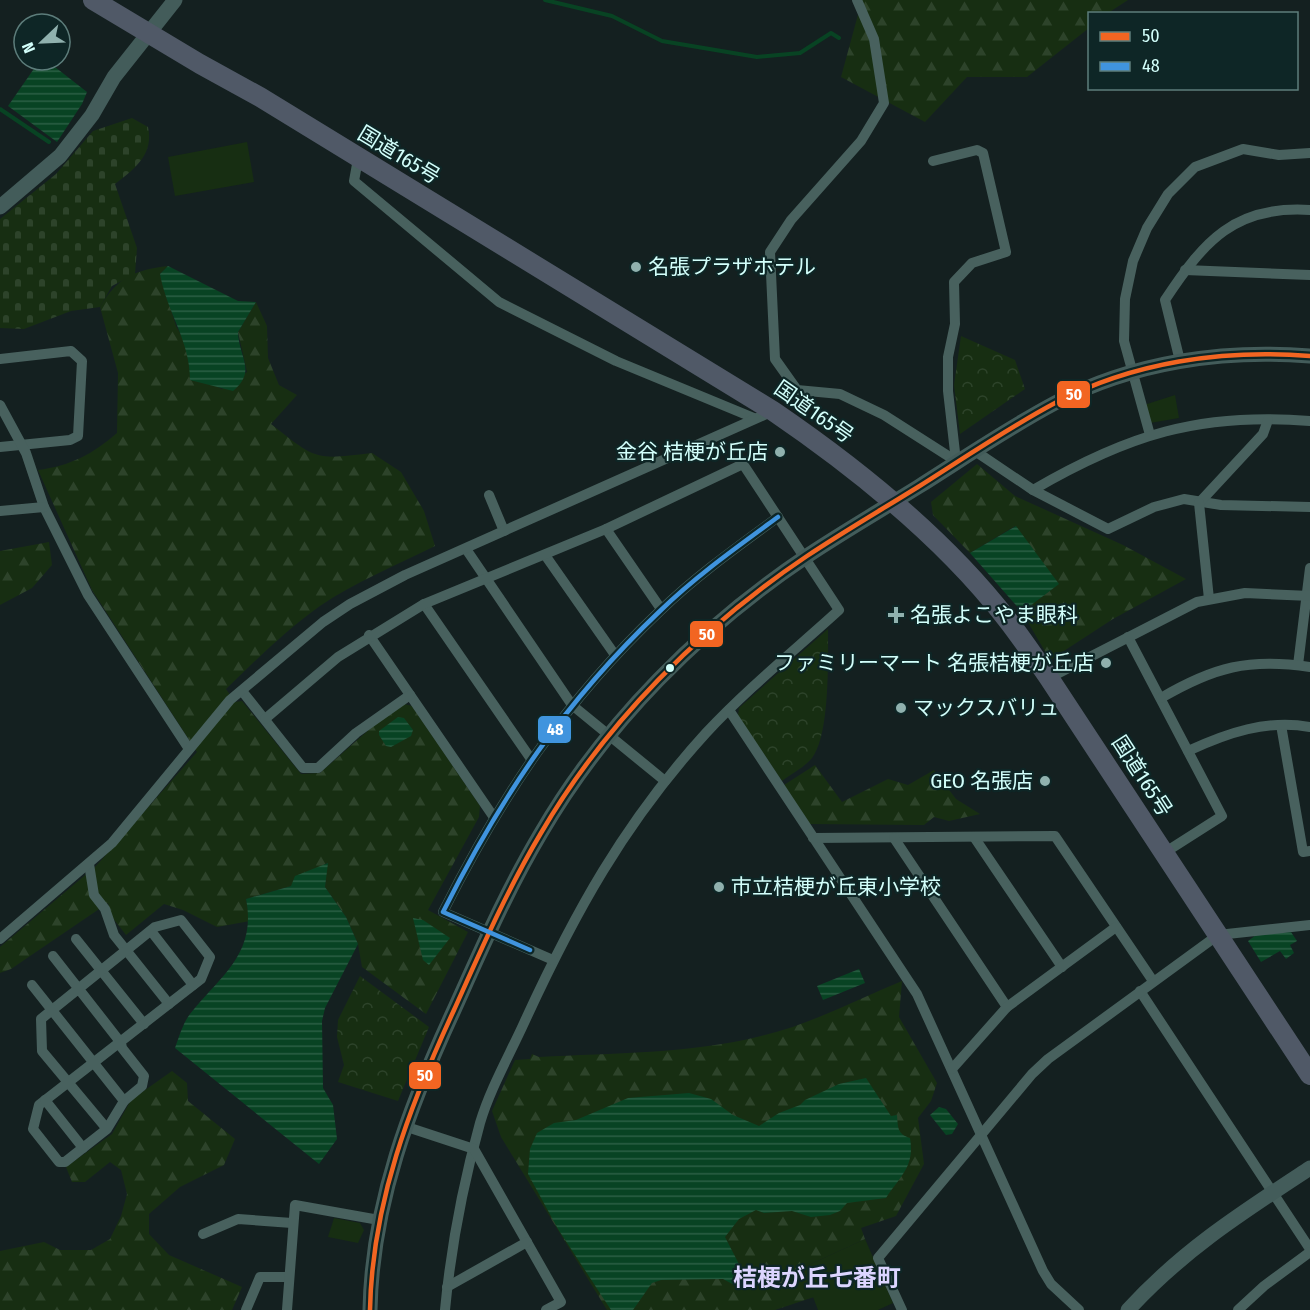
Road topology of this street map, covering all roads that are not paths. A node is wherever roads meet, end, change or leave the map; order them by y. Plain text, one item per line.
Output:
1 (93, 0) edge
2 (175, 0) edge
3 (856, 0) edge
4 (147, 33) junction
5 (1310, 153) edge
6 (358, 159) junction
7 (933, 161) dead end
8 (0, 207) edge
9 (1310, 210) edge
10 (1185, 270) junction
11 (1310, 275) edge
12 (1310, 356) edge
13 (0, 359) edge
14 (1180, 361) junction
15 (1133, 372) junction
16 (0, 405) edge
17 (773, 411) junction
18 (754, 418) junction
19 (1268, 420) junction
20 (1310, 421) edge
21 (1150, 435) junction
22 (22, 445) junction
23 (0, 447) edge
24 (975, 451) junction
25 (956, 461) junction
26 (568, 488) dead end
27 (1033, 490) junction
28 (489, 495) dead end
29 (568, 501) junction
30 (892, 502) junction
31 (1199, 503) junction
32 (44, 507) junction
33 (1310, 507) edge
34 (0, 511) edge
35 (778, 517) junction
36 (606, 529) junction
37 (504, 531) junction
38 (466, 549) junction
39 (545, 555) junction
40 (805, 558) junction
41 (1310, 568) edge
42 (486, 579) junction
43 (1308, 596) edge
44 (1209, 599) junction
45 (424, 604) junction
46 (661, 609) junction
47 (369, 635) junction
48 (1128, 637) junction
49 (615, 655) junction
50 (1304, 666) edge
51 (1049, 678) junction
52 (242, 691) junction
53 (410, 694) junction
54 (1161, 698) junction
55 (572, 705) junction
56 (729, 710) junction
57 (265, 720) junction
58 (1281, 725) junction
59 (1310, 727) edge
60 (609, 736) junction
61 (189, 749) junction
62 (1188, 751) junction
63 (531, 759) junction
64 (665, 781) junction
65 (493, 816) junction
66 (974, 837) junction
67 (813, 838) junction
68 (894, 838) junction
69 (1310, 851) edge
70 (1164, 853) junction
71 (89, 864) junction
72 (1310, 925) edge
73 (1116, 927) junction
74 (151, 932) junction
75 (489, 932) junction
76 (1218, 935) junction
77 (0, 939) edge
78 (76, 939) dead end
79 (126, 951) junction
80 (53, 956) dead end
81 (553, 960) junction
82 (1062, 967) junction
83 (101, 970) junction
84 (1153, 981) junction
85 (32, 985) dead end
86 (193, 986) junction
87 (78, 988) junction
88 (1140, 991) junction
89 (169, 1004) junction
90 (1007, 1007) junction
91 (52, 1010) junction
92 (144, 1024) junction
93 (121, 1043) junction
94 (92, 1062) junction
95 (951, 1069) junction
96 (1309, 1070) edge
97 (68, 1081) junction
98 (45, 1100) junction
99 (124, 1101) junction
100 (404, 1126) junction
101 (107, 1129) junction
102 (982, 1133) junction
103 (83, 1148) junction
104 (474, 1149) junction
105 (1310, 1168) edge
106 (1272, 1193) junction
107 (379, 1220) junction
108 (292, 1223) junction
109 (203, 1234) dead end
110 (527, 1242) junction
111 (1310, 1250) edge
112 (288, 1277) junction
113 (447, 1287) junction
114 (246, 1310) edge
115 (287, 1310) edge
116 (370, 1310) edge
117 (445, 1310) edge
118 (546, 1310) edge
119 (902, 1310) edge
120 (1079, 1310) edge
121 (1128, 1310) edge
122 (1238, 1310) edge

1 - 4 highway, 国道165号
2 - 4 street
3 - 25 street
4 - 6 highway, 国道165号
4 - 8 street
5 - 15 street
6 - 17 highway, 国道165号
6 - 18 street
7 - 25 street
9 - 10 street
10 - 11 street
10 - 14 street
12 - 14 street
13 - 22 street
14 - 15 street
15 - 21 street
15 - 24 street
16 - 22 street
17 - 18 street
17 - 30 highway, 国道165号
18 - 29 street
19 - 20 street
19 - 21 street
19 - 31 street
21 - 27 street
22 - 23 street
22 - 32 street
24 - 25 street
24 - 27 street
25 - 30 street
26 - 29 street
27 - 31 street
28 - 37 street
29 - 37 street
30 - 40 street
30 - 51 highway, 国道165号
31 - 33 street
31 - 44 street
32 - 34 street
32 - 61 street
35 - 36 street
35 - 40 street
35 - 46 street
36 - 39 street
36 - 46 street
37 - 38 street
38 - 42 street
38 - 52 street
39 - 42 street
39 - 49 street
40 - 56 street
40 - 60 street
41 - 43 street
42 - 45 street
42 - 55 street
43 - 44 street
43 - 50 street
44 - 48 street
45 - 47 street
45 - 63 street
46 - 49 street
47 - 53 street
47 - 57 street
48 - 51 street
48 - 54 street
49 - 55 street
50 - 54 street
51 - 70 highway, 国道165号
52 - 57 street
52 - 61 street
53 - 57 street
53 - 65 street
54 - 62 street
55 - 60 street
55 - 63 street
56 - 64 street
56 - 67 street
58 - 59 street
58 - 62 street
58 - 69 street
60 - 64 street
60 - 75 street
61 - 71 street
62 - 70 street
63 - 65 street
64 - 81 street
65 - 75 street
66 - 68 street
66 - 73 street
66 - 82 street
67 - 68 street
67 - 95 street
68 - 90 street
70 - 76 highway, 国道165号
71 - 77 street
71 - 79 street
72 - 76 street
73 - 82 street
73 - 84 street
74 - 79 street
74 - 86 street
74 - 86 street
75 - 81 street
75 - 100 street
76 - 84 street
76 - 96 highway, 国道165号
78 - 83 street
79 - 83 street
79 - 89 street
80 - 87 street
81 - 104 street
82 - 90 street
83 - 87 street
83 - 92 street
84 - 88 street
85 - 91 street
86 - 89 street
87 - 91 street
87 - 93 street
88 - 102 street
88 - 106 street
89 - 92 street
90 - 95 street
91 - 94 street
91 - 97 street
92 - 93 street
93 - 94 street
93 - 99 street
94 - 97 street
94 - 99 street
95 - 102 street
97 - 98 street
97 - 101 street
98 - 103 street
98 - 103 street
99 - 101 street
100 - 104 street
100 - 107 street
101 - 103 street
102 - 119 street
102 - 120 street
104 - 110 street
104 - 113 street
105 - 106 street
106 - 111 street
106 - 121 street
107 - 108 street
107 - 116 street
108 - 109 street
108 - 112 street
110 - 113 street
110 - 118 street
111 - 122 street
112 - 114 street
112 - 115 street
113 - 117 street

